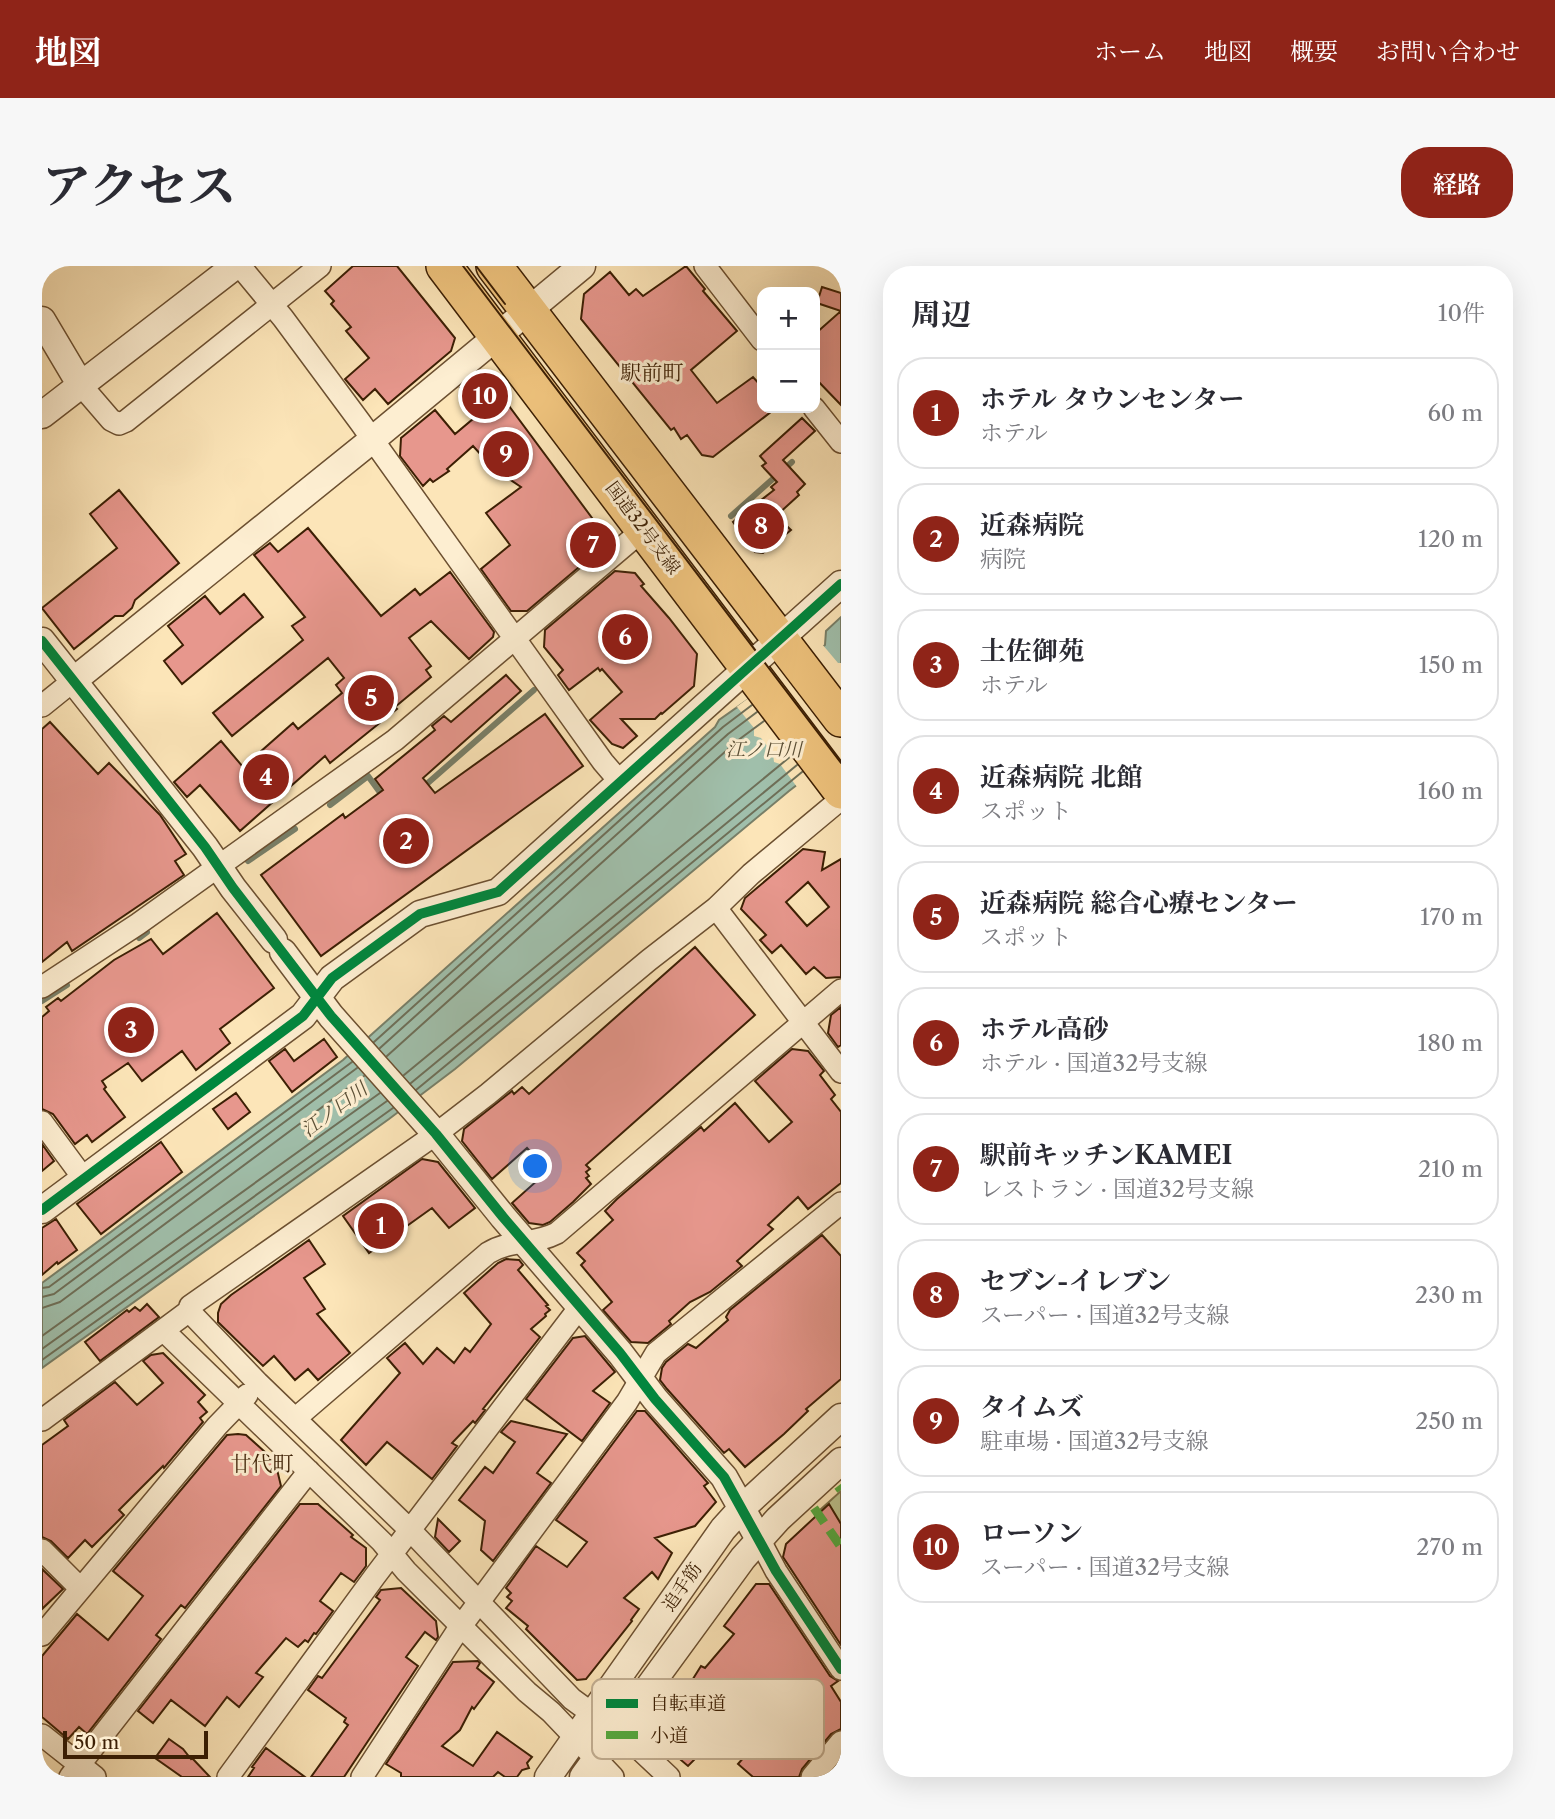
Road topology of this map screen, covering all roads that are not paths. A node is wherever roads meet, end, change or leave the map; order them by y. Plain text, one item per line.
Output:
1 (237, 266) edge
2 (320, 266) edge
3 (444, 266) edge
4 (494, 266) edge
5 (582, 266) edge
6 (705, 266) edge
7 (273, 306) junction
8 (529, 311) junction
9 (42, 320) edge
10 (757, 334) edge
11 (498, 336) junction
12 (42, 355) edge
13 (80, 384) junction
14 (818, 413) edge
15 (42, 415) edge
16 (372, 440) junction
17 (841, 442) edge
18 (644, 529) junction
19 (841, 584) edge
20 (516, 638) junction
21 (42, 641) edge
22 (789, 650) junction
23 (755, 677) junction
24 (73, 681) junction
25 (42, 706) edge
26 (841, 719) edge
27 (832, 779) edge
28 (621, 783) junction
29 (841, 799) edge
30 (219, 867) junction
31 (716, 908) junction
32 (42, 987) edge
33 (841, 990) edge
34 (317, 996) junction
35 (802, 1021) junction
36 (841, 1072) edge
37 (42, 1122) edge
38 (436, 1133) junction
39 (84, 1179) junction
40 (841, 1203) edge
41 (42, 1210) edge
42 (525, 1242) junction
43 (579, 1308) junction
44 (189, 1311) junction
45 (163, 1330) junction
46 (640, 1378) junction
47 (258, 1383) junction
48 (238, 1403) junction
49 (841, 1417) edge
50 (296, 1418) junction
51 (42, 1420) edge
52 (841, 1461) edge
53 (309, 1471) junction
54 (742, 1508) junction
55 (410, 1530) junction
56 (759, 1539) junction
57 (42, 1550) edge
58 (392, 1554) junction
59 (80, 1588) junction
60 (479, 1603) junction
61 (461, 1626) junction
62 (42, 1635) edge
63 (841, 1669) edge
64 (618, 1679) edge
65 (653, 1679) edge
66 (592, 1713) edge
67 (592, 1715) edge
68 (42, 1735) edge
69 (576, 1739) junction
70 (841, 1742) edge
71 (648, 1759) edge
72 (598, 1771) edge
73 (81, 1773) edge
74 (228, 1777) edge
75 (362, 1777) edge
76 (548, 1777) edge
77 (668, 1777) edge
78 (812, 1777) edge

1 - 7 street
1 - 13 street
2 - 7 street
3 - 11 highway, 国道32号支線
4 - 8 highway
5 - 8 street
6 - 10 street
7 - 13 street
7 - 16 street
8 - 11 street
8 - 22 highway
9 - 13 street
11 - 16 street
11 - 18 highway, 国道32号支線
12 - 13 street
13 - 15 street
14 - 17 street
16 - 20 street
16 - 24 street
18 - 20 street
18 - 23 highway, 国道32号支線
19 - 22 street
20 - 28 street
20 - 30 street
21 - 24 street
22 - 23 street
22 - 26 highway
23 - 27 highway, 国道32号支線
23 - 28 street
24 - 25 street
24 - 30 street
28 - 34 street
29 - 31 street
30 - 32 street
30 - 34 street
31 - 35 street
31 - 38 street
33 - 35 street
34 - 38 street
34 - 39 street
35 - 36 street
35 - 42 street
37 - 39 street
38 - 42 street
38 - 44 street
39 - 41 street
40 - 46 street
42 - 43 street
42 - 50 street
43 - 46 street
43 - 55 street
44 - 45 street
44 - 47 street
45 - 48 street
45 - 51 street
46 - 54 street
46 - 60 street
47 - 48 street
47 - 50 street
48 - 53 street
48 - 59 street
49 - 54 street, 追手筋
50 - 55 street
52 - 56 street, 追手筋
53 - 58 street
53 - 73 street
54 - 56 street
54 - 64 street, 追手筋
55 - 58 street
55 - 60 street
56 - 63 street
56 - 65 street, 追手筋
57 - 59 street
58 - 61 street
58 - 74 street
59 - 62 street
60 - 61 street
60 - 66 street
61 - 69 street
61 - 75 street
67 - 69 street, 追手筋
68 - 73 street
69 - 72 street
69 - 76 street, 追手筋
70 - 78 street
71 - 77 street

